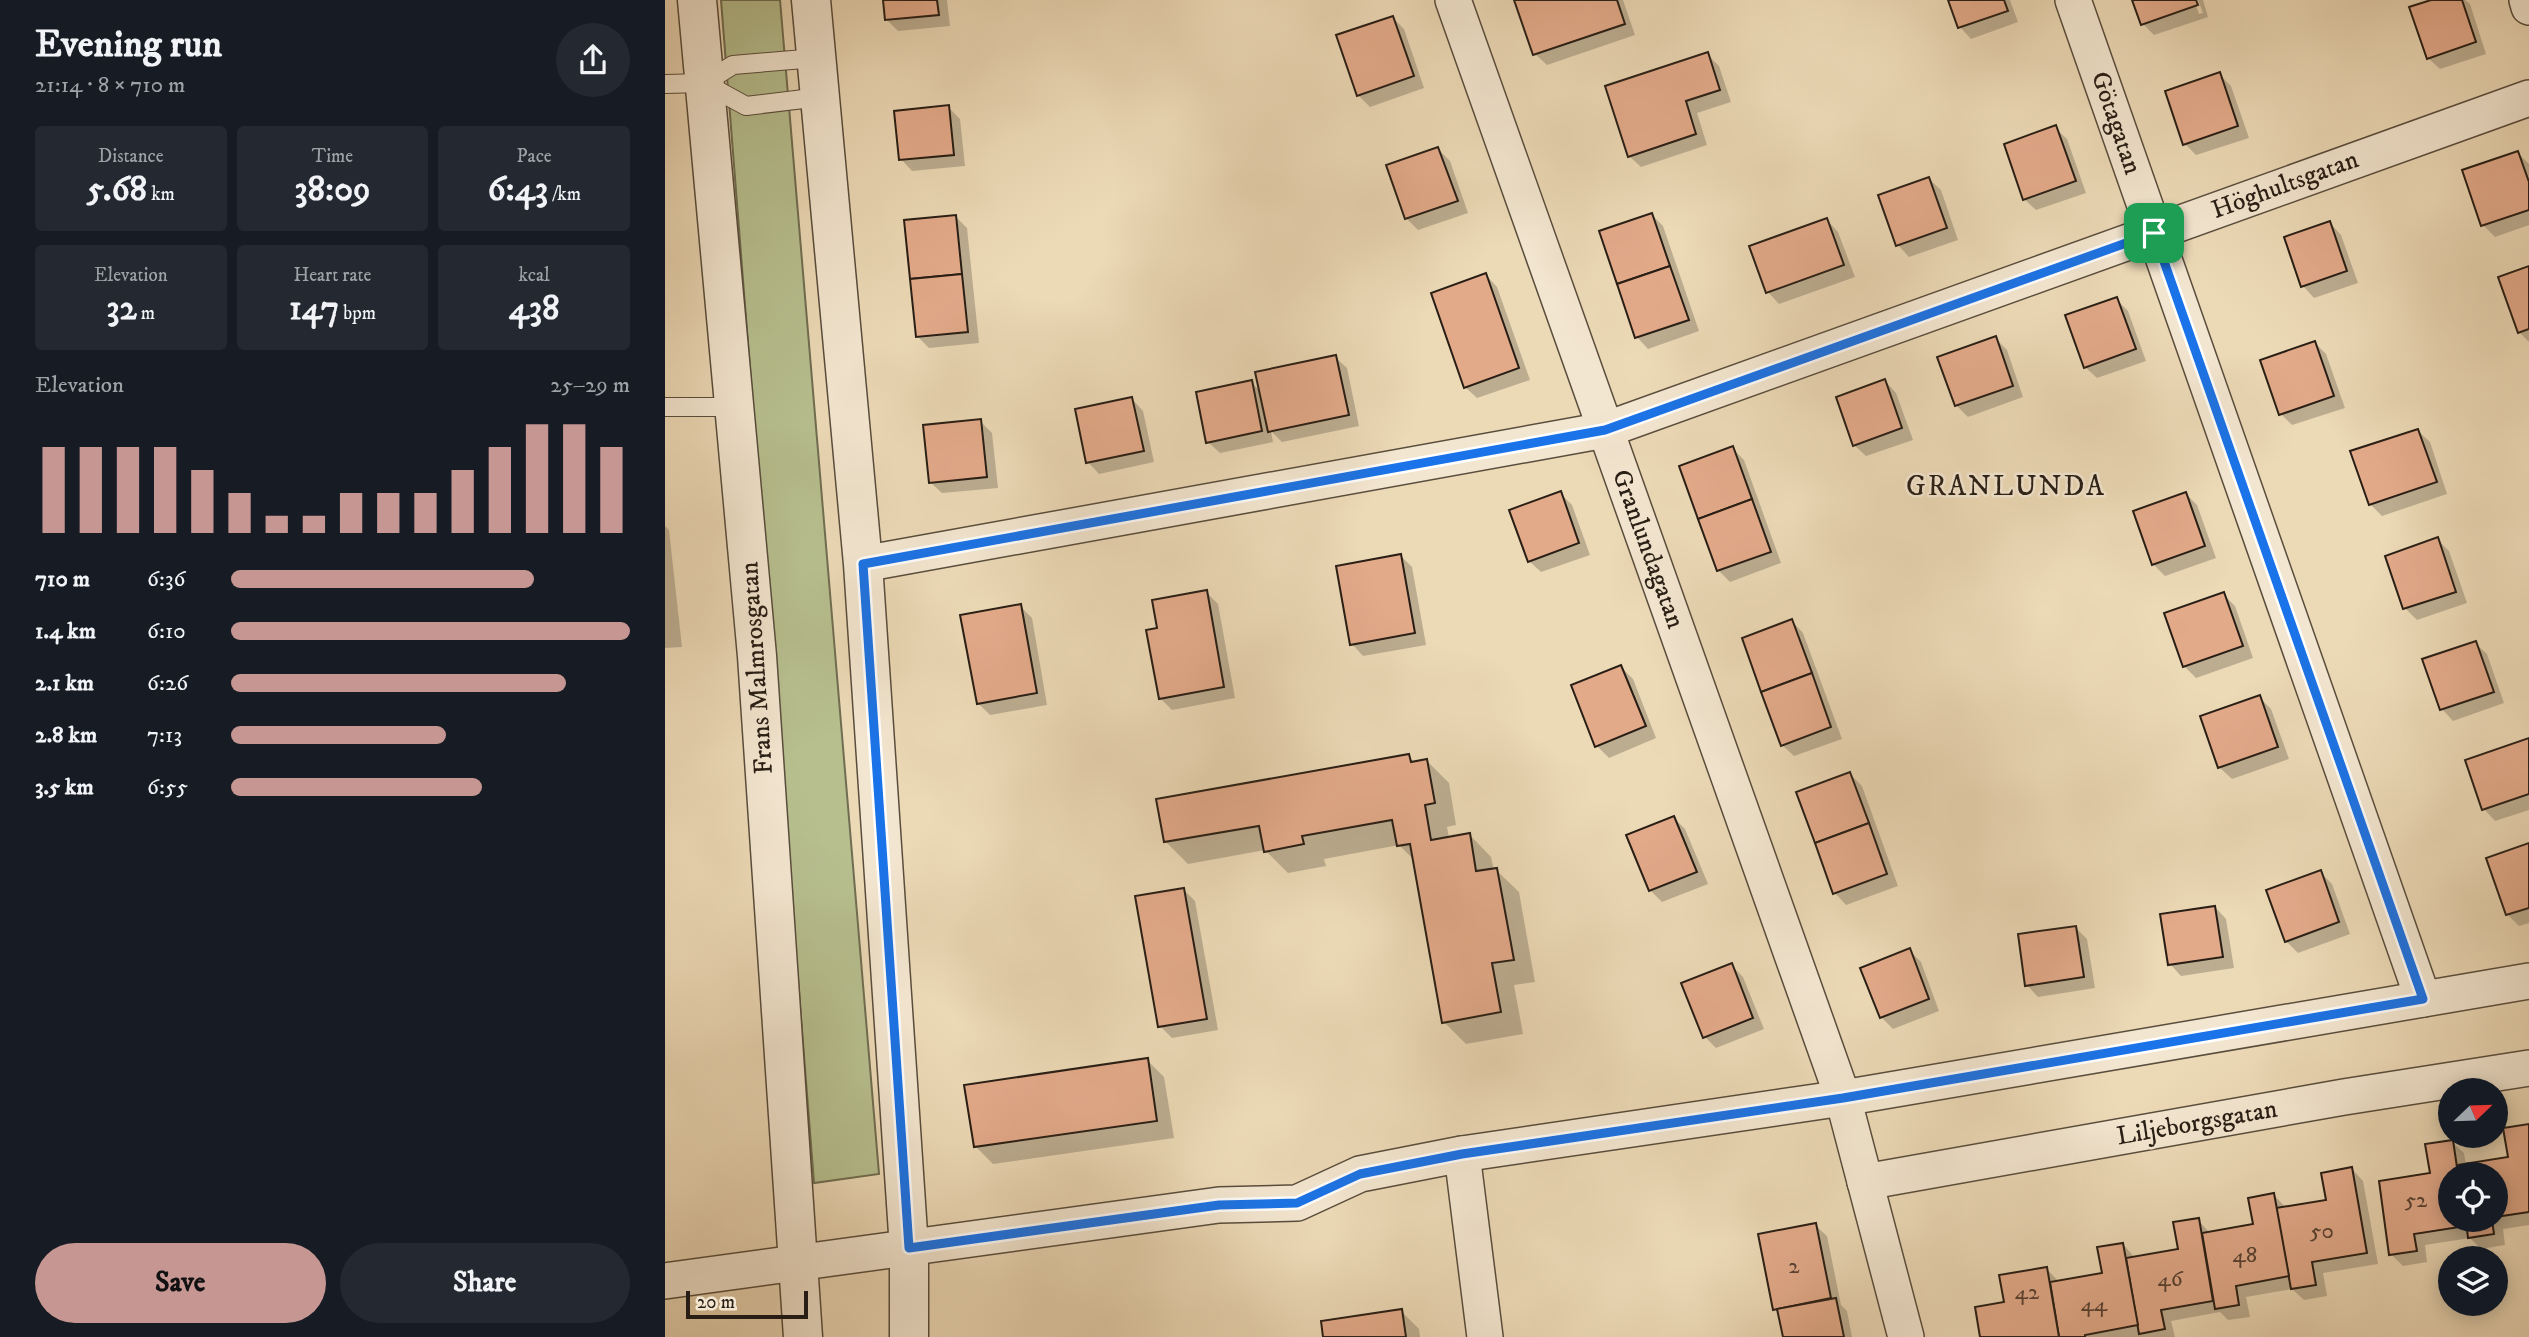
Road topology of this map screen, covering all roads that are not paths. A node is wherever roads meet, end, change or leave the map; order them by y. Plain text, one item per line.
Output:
1 (697, 0) edge
2 (811, 0) edge
3 (1453, 0) edge
4 (2073, 0) edge
5 (2527, 0) edge
6 (2529, 7) edge
7 (817, 58) junction
8 (704, 83) junction
9 (665, 85) edge
10 (820, 97) junction
11 (2529, 98) edge
12 (2154, 233) junction
13 (665, 407) edge
14 (735, 407) junction
15 (1605, 430) junction
16 (863, 564) junction
17 (2529, 981) edge
18 (2423, 999) junction
19 (2529, 1068) edge
20 (1843, 1098) junction
21 (1462, 1154) junction
22 (1865, 1182) junction
23 (909, 1248) junction
24 (797, 1263) junction
25 (665, 1281) edge
26 (803, 1337) edge
27 (909, 1337) edge
28 (1485, 1337) edge
29 (1906, 1337) edge

1 - 8 street, Frans Malmrosgatan
2 - 7 street
3 - 15 street, Granlundagatan
4 - 12 street, Götagatan
5 - 6 street
7 - 8 lane
7 - 10 street
8 - 9 lane
8 - 10 lane
8 - 14 street, Frans Malmrosgatan
10 - 16 street
11 - 12 street, Höghultsgatan
12 - 15 street, Höghultsgatan
12 - 18 street, Götagatan
13 - 14 lane
14 - 24 street, Frans Malmrosgatan
15 - 16 street, Höghultsgatan
15 - 20 street, Granlundagatan
16 - 23 street
17 - 18 street
18 - 20 street
19 - 22 street, Liljeborgsgatan
20 - 21 street
20 - 22 street, Granlundagatan
21 - 23 street
21 - 28 street
22 - 29 street, Granlundagatan
23 - 24 street
23 - 27 street
24 - 25 street
24 - 26 street, Frans Malmrosgatan

